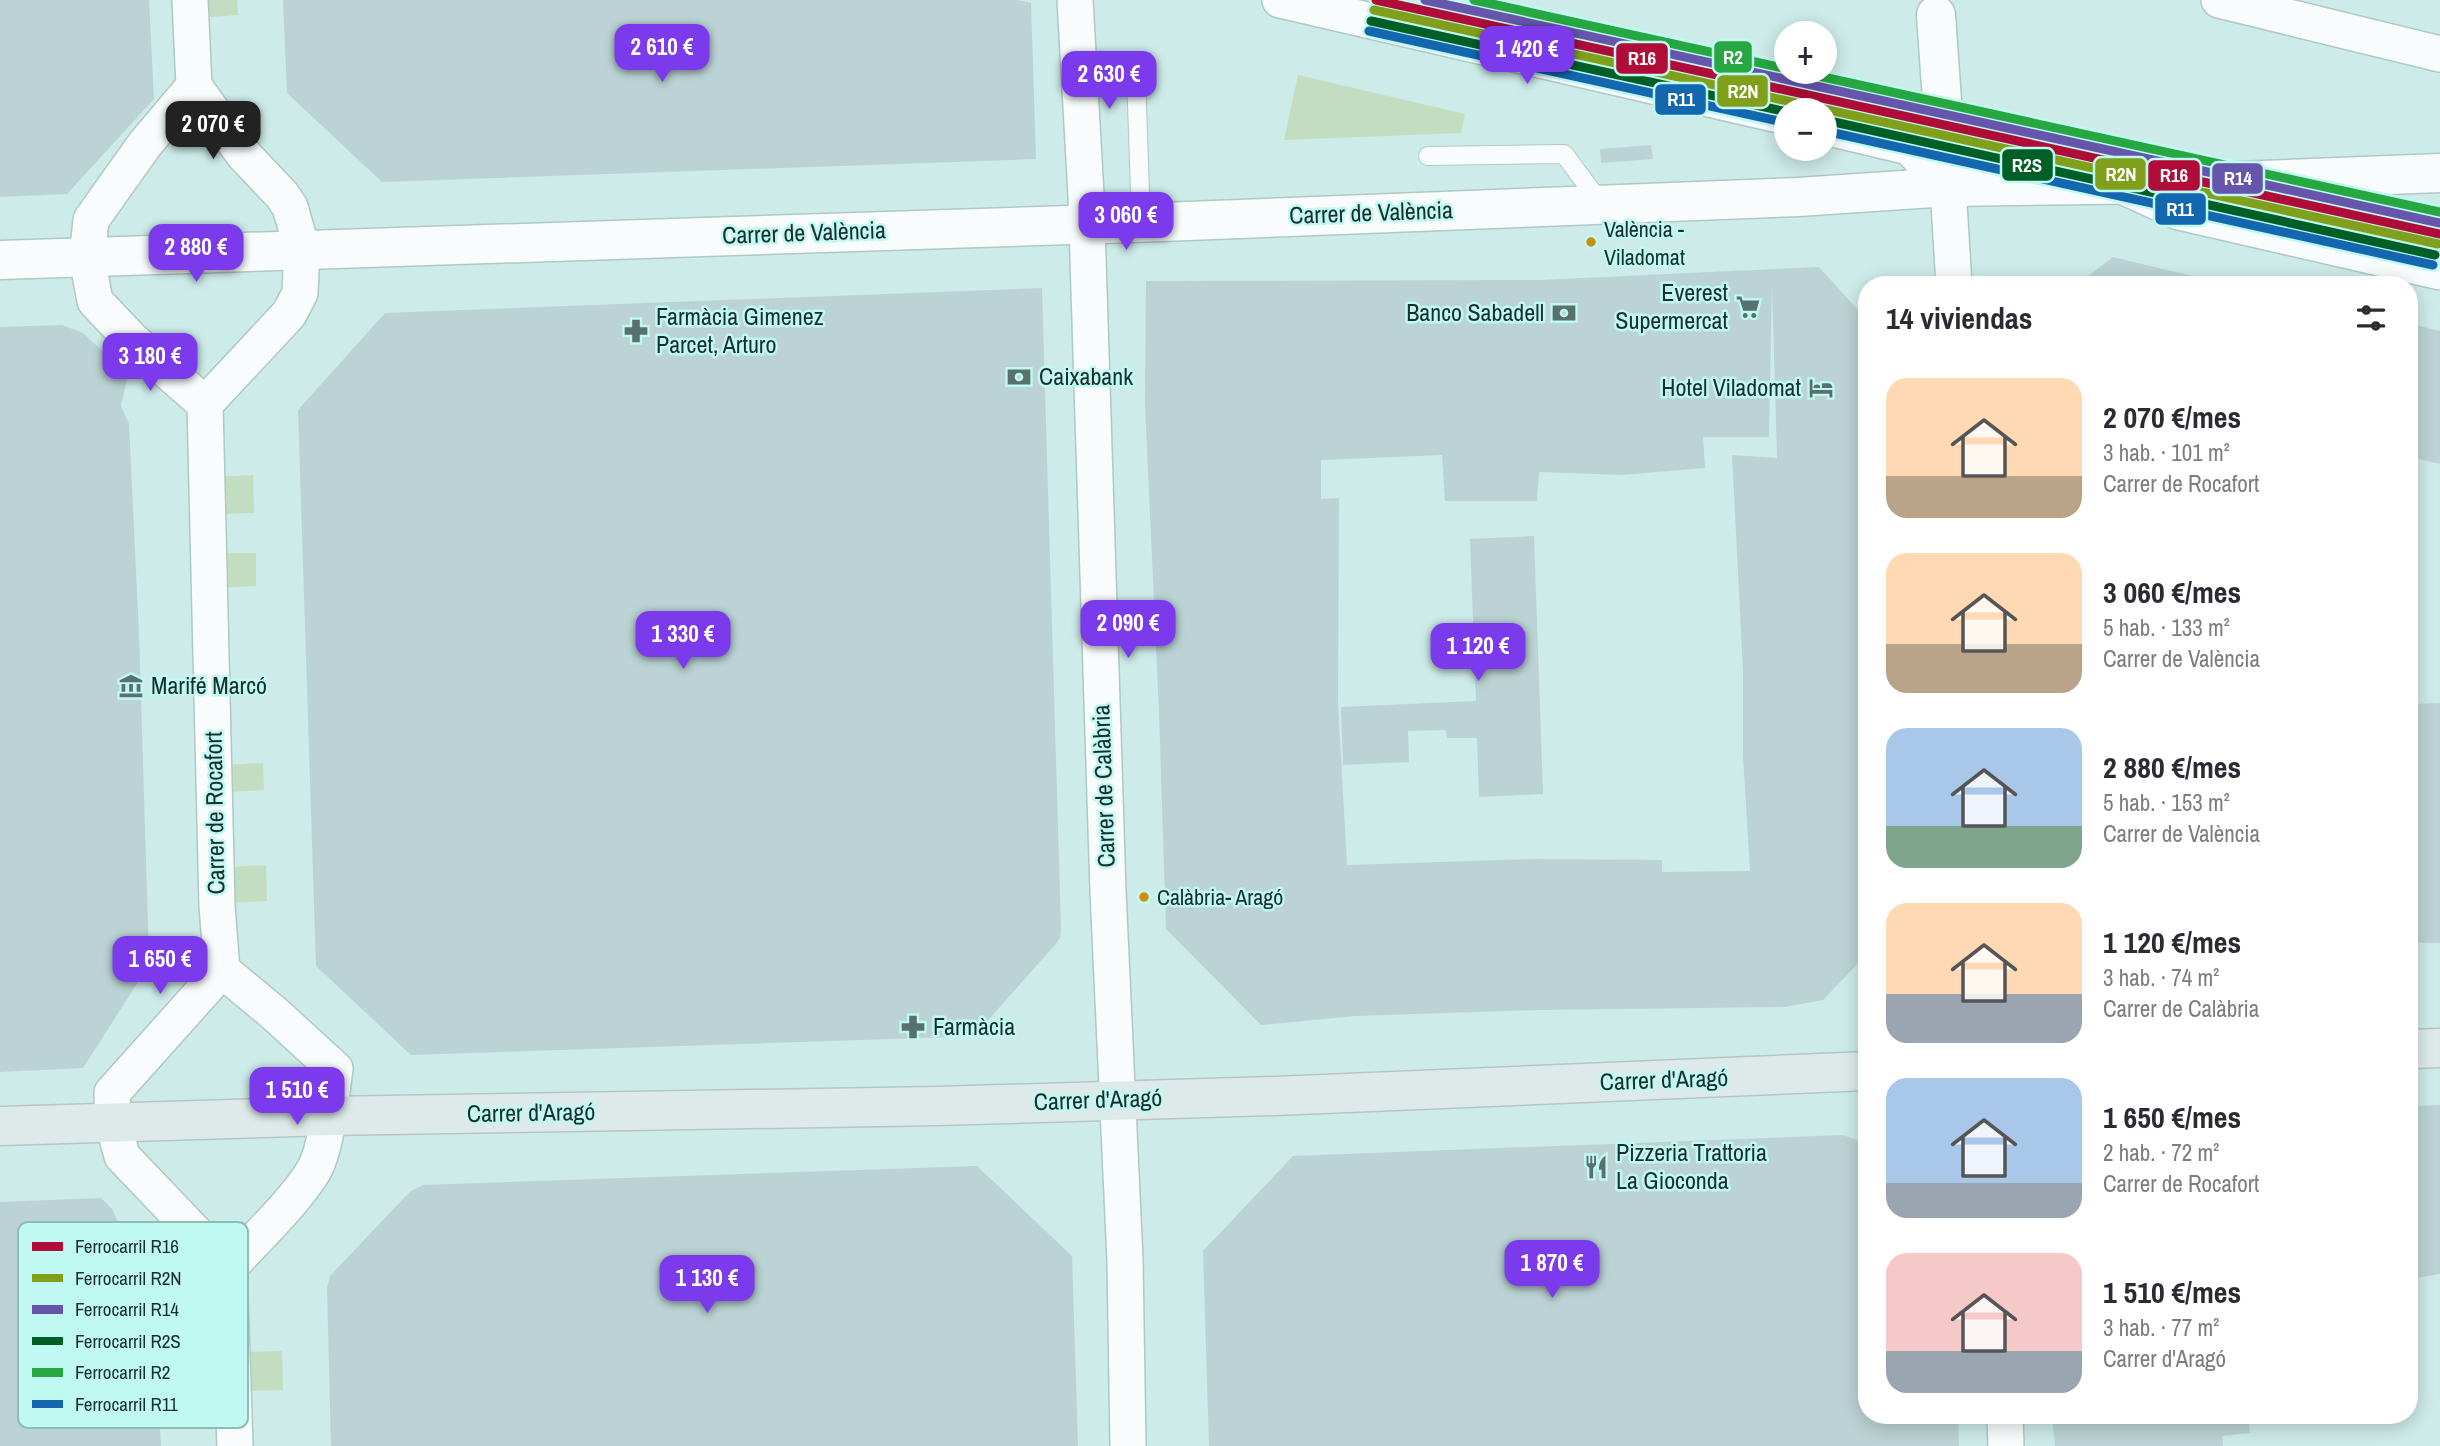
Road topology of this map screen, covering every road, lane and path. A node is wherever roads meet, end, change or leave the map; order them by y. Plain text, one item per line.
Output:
1 (190, 0) edge
2 (1075, 0) edge
3 (1280, 0) edge
4 (2221, 0) edge
5 (1936, 7) edge
6 (2440, 54) edge
7 (1136, 75) dead end
8 (194, 86) junction
9 (1774, 114) edge
10 (1837, 130) edge
11 (1428, 156) dead end
12 (2440, 173) edge
13 (2118, 184) junction
14 (1948, 187) junction
15 (1602, 205) junction
16 (1141, 222) junction
17 (1086, 224) junction
18 (302, 249) junction
19 (87, 258) junction
20 (0, 260) edge
21 (2440, 272) edge
22 (1953, 276) edge
23 (205, 404) junction
24 (222, 970) junction
25 (2440, 1048) edge
26 (2418, 1049) edge
27 (1858, 1072) edge
28 (1117, 1100) junction
29 (328, 1116) junction
30 (113, 1123) junction
31 (0, 1126) edge
32 (184, 1222) edge
33 (248, 1247) edge
34 (2005, 1424) edge
35 (234, 1428) edge
36 (235, 1446) edge
37 (1128, 1446) edge
38 (2006, 1446) edge

1 - 8 street
2 - 17 street, Carrer de Calàbria
3 - 9 street
4 - 6 street
5 - 14 street
7 - 16 lane
8 - 18 street
8 - 19 street
10 - 14 street
11 - 15 lane
12 - 13 street, Carrer de València
13 - 14 street, Carrer de València
13 - 21 street
14 - 15 street, Carrer de València
14 - 22 street
15 - 16 street, Carrer de València
16 - 17 street, Carrer de València
17 - 18 street, Carrer de València
17 - 28 street, Carrer de Calàbria
18 - 19 street, Carrer de València
18 - 23 street
19 - 20 street, Carrer de València
19 - 23 street
23 - 24 street, Carrer de Rocafort
24 - 29 street
24 - 30 street
25 - 26 main road
27 - 28 main road, Carrer d'Aragó
28 - 29 main road, Carrer d'Aragó
28 - 37 street, Carrer de Calàbria
29 - 30 main road, Carrer d'Aragó
29 - 33 street
30 - 31 main road, Carrer d'Aragó
30 - 32 street
34 - 38 street
35 - 36 street

